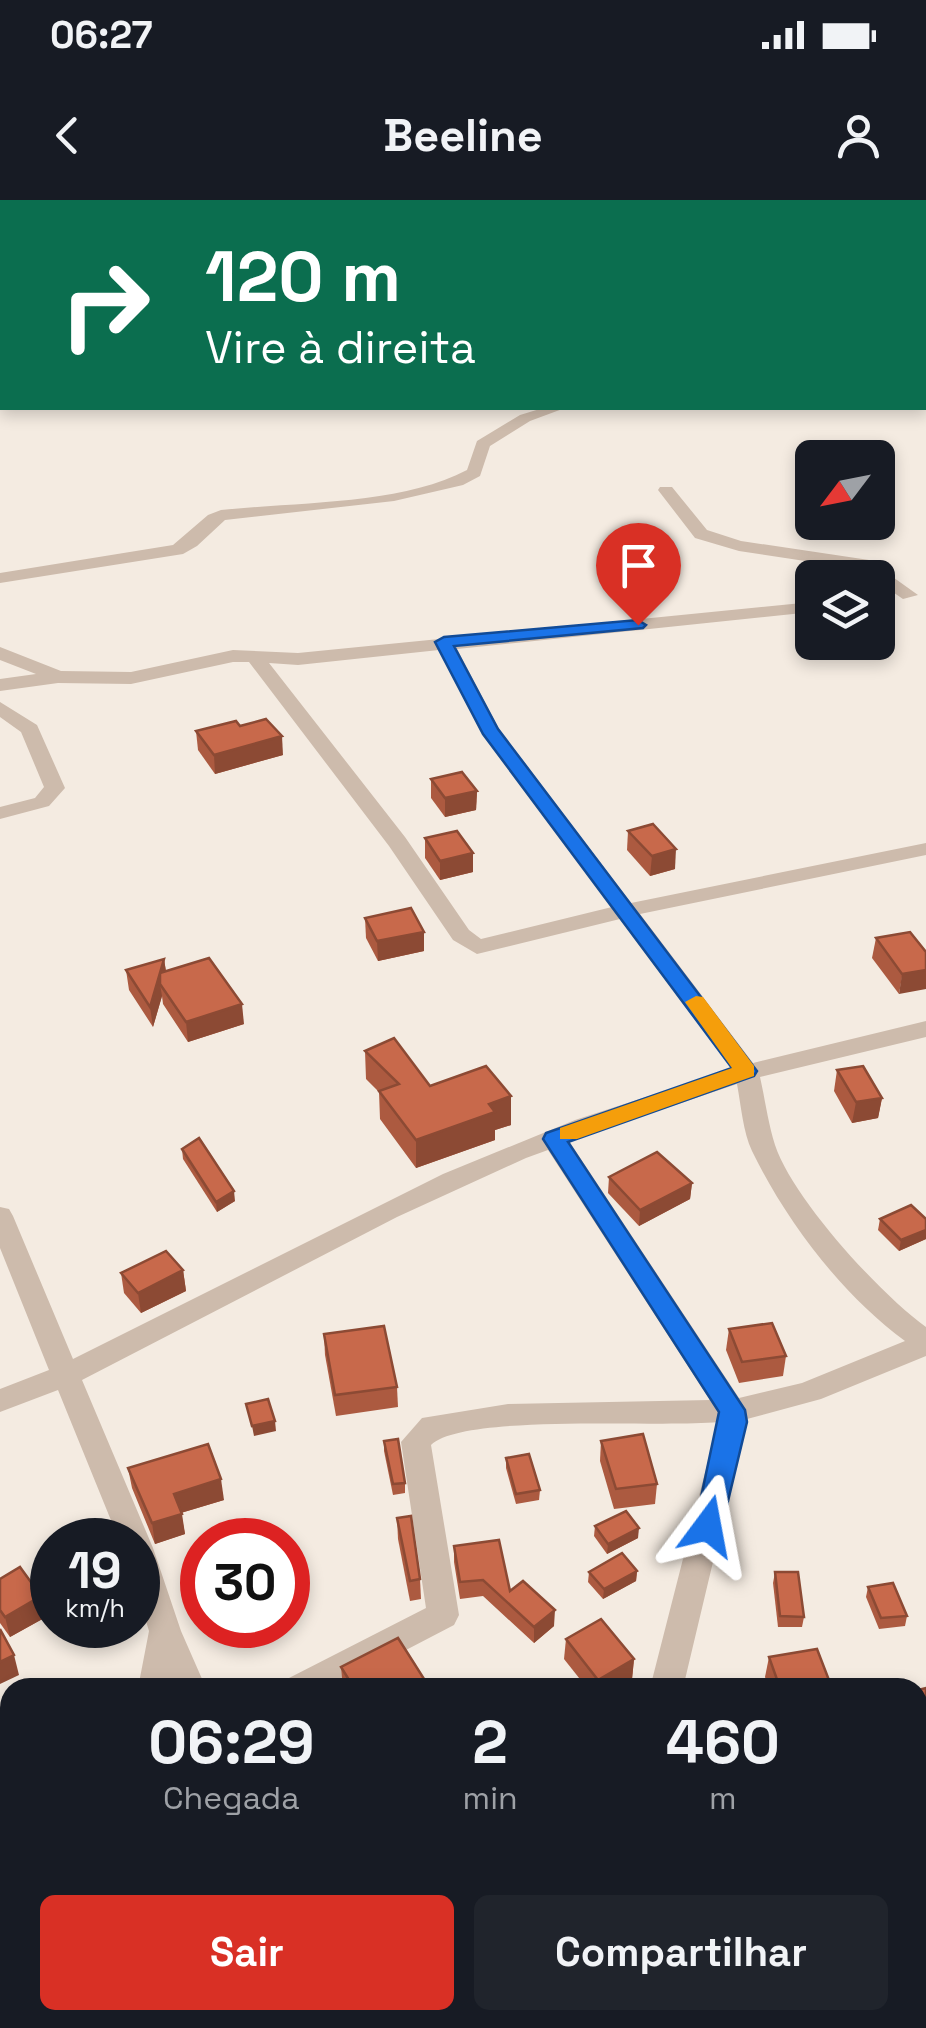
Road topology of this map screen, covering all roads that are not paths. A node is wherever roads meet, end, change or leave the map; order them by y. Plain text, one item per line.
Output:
1 (551, 410) edge
2 (666, 490) dead end
3 (0, 578) edge
4 (917, 594) edge
5 (795, 608) edge
6 (444, 642) junction
7 (0, 654) edge
8 (257, 660) junction
9 (58, 677) junction
10 (0, 685) edge
11 (0, 708) edge
12 (0, 812) edge
13 (926, 849) edge
14 (624, 910) junction
15 (926, 1029) edge
16 (746, 1071) junction
17 (554, 1139) junction
18 (0, 1216) edge
19 (926, 1343) edge
20 (69, 1377) junction
21 (0, 1401) edge
22 (732, 1410) junction
23 (125, 1518) edge
24 (160, 1613) edge
25 (166, 1631) junction
26 (156, 1678) edge
27 (186, 1678) edge
28 (321, 1678) edge
29 (669, 1678) edge

1 - 3 street
2 - 4 street
5 - 6 street
6 - 8 street
6 - 14 street
7 - 9 street
8 - 9 street
8 - 14 street
9 - 10 street
11 - 12 street
13 - 14 street
14 - 16 street
15 - 16 street
16 - 17 street
16 - 19 street
17 - 20 street
17 - 22 street
18 - 20 street
19 - 22 street
20 - 21 street
20 - 23 street
22 - 28 street
22 - 29 street
24 - 25 street
25 - 26 street
25 - 27 street

